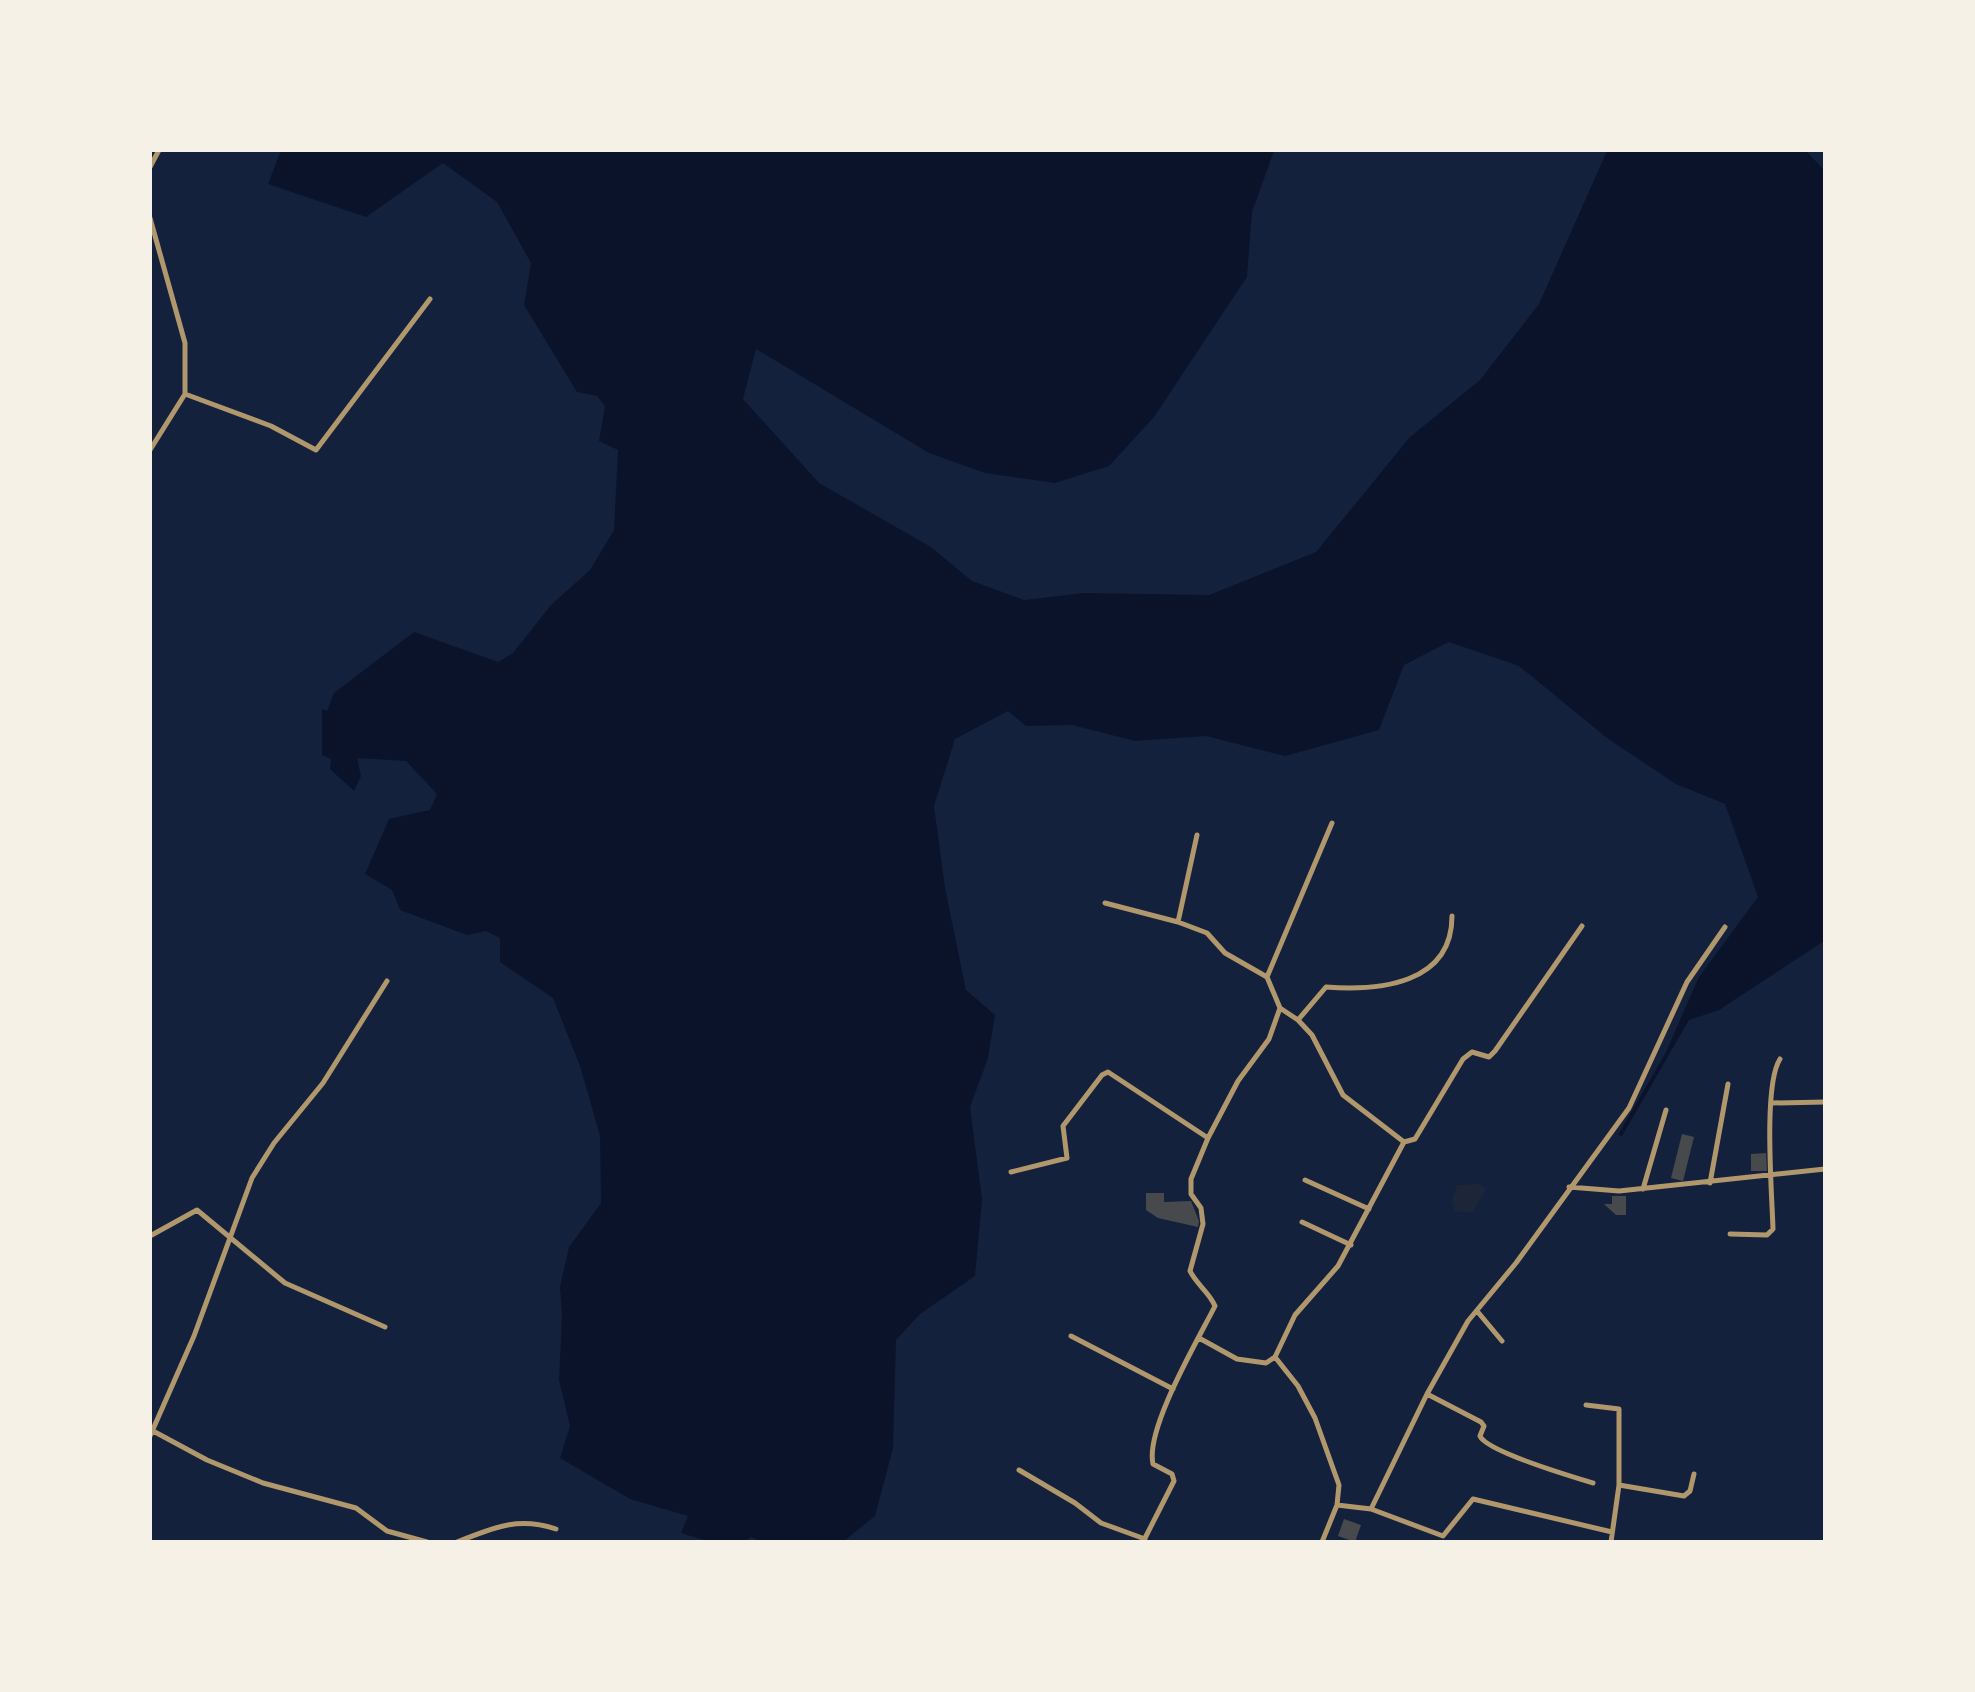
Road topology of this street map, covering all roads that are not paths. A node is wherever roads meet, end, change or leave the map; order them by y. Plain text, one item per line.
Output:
1 (159, 150) edge
2 (150, 167) edge
3 (150, 218) edge
4 (430, 299) dead end
5 (185, 394) junction
6 (150, 450) edge
7 (1332, 823) dead end
8 (1197, 835) dead end
9 (1105, 903) dead end
10 (1452, 916) dead end
11 (1178, 922) junction
12 (1582, 926) dead end
13 (1725, 927) dead end
14 (1267, 977) junction
15 (387, 981) dead end
16 (1280, 1008) junction
17 (1298, 1020) junction
18 (1780, 1059) dead end
19 (1728, 1084) dead end
20 (1825, 1102) edge
21 (1772, 1103) junction
22 (1666, 1110) dead end
23 (1208, 1138) junction
24 (1404, 1142) junction
25 (1825, 1169) edge
26 (1011, 1172) dead end
27 (1771, 1175) junction
28 (1305, 1180) dead end
29 (1710, 1183) junction
30 (1569, 1187) junction
31 (1643, 1189) junction
32 (1369, 1209) junction
33 (1302, 1222) dead end
34 (1730, 1234) dead end
35 (150, 1236) edge
36 (230, 1239) junction
37 (1350, 1245) junction
38 (1477, 1311) junction
39 (385, 1327) dead end
40 (1071, 1336) dead end
41 (1199, 1338) junction
42 (1502, 1341) dead end
43 (1275, 1357) junction
44 (1173, 1389) junction
45 (1427, 1394) junction
46 (1587, 1405) dead end
47 (152, 1433) edge
48 (1019, 1470) dead end
49 (1694, 1474) dead end
50 (1593, 1483) dead end
51 (1619, 1485) junction
52 (1337, 1505) junction
53 (1371, 1509) junction
54 (555, 1529) dead end
55 (1612, 1532) junction
56 (1443, 1539) edge
57 (1144, 1540) edge
58 (427, 1542) edge
59 (457, 1542) edge
60 (1322, 1542) edge
61 (1611, 1542) edge

1 - 2 street
3 - 5 street
4 - 5 street
5 - 6 street
7 - 14 street
8 - 11 street
9 - 11 street
10 - 17 street
11 - 14 street
12 - 24 street
13 - 30 street
14 - 16 street
15 - 36 street
16 - 17 street
16 - 23 street
17 - 24 street
18 - 21 street
19 - 29 street
20 - 21 street
21 - 27 street
22 - 31 street
23 - 26 street
23 - 41 street
24 - 32 street
25 - 27 street
27 - 29 street
27 - 34 street
28 - 32 street
29 - 31 street
30 - 31 street
30 - 38 street
32 - 37 street
33 - 37 street
35 - 36 street
36 - 39 street
36 - 47 street
37 - 43 street
38 - 42 street
38 - 45 street
40 - 44 street
41 - 43 street
41 - 44 street
43 - 52 street
44 - 57 street
45 - 50 street
45 - 53 street
46 - 51 street
47 - 58 street
48 - 57 street
49 - 51 street
51 - 55 street
52 - 53 street
52 - 60 street
53 - 56 street
54 - 59 street
55 - 56 street
55 - 61 street

